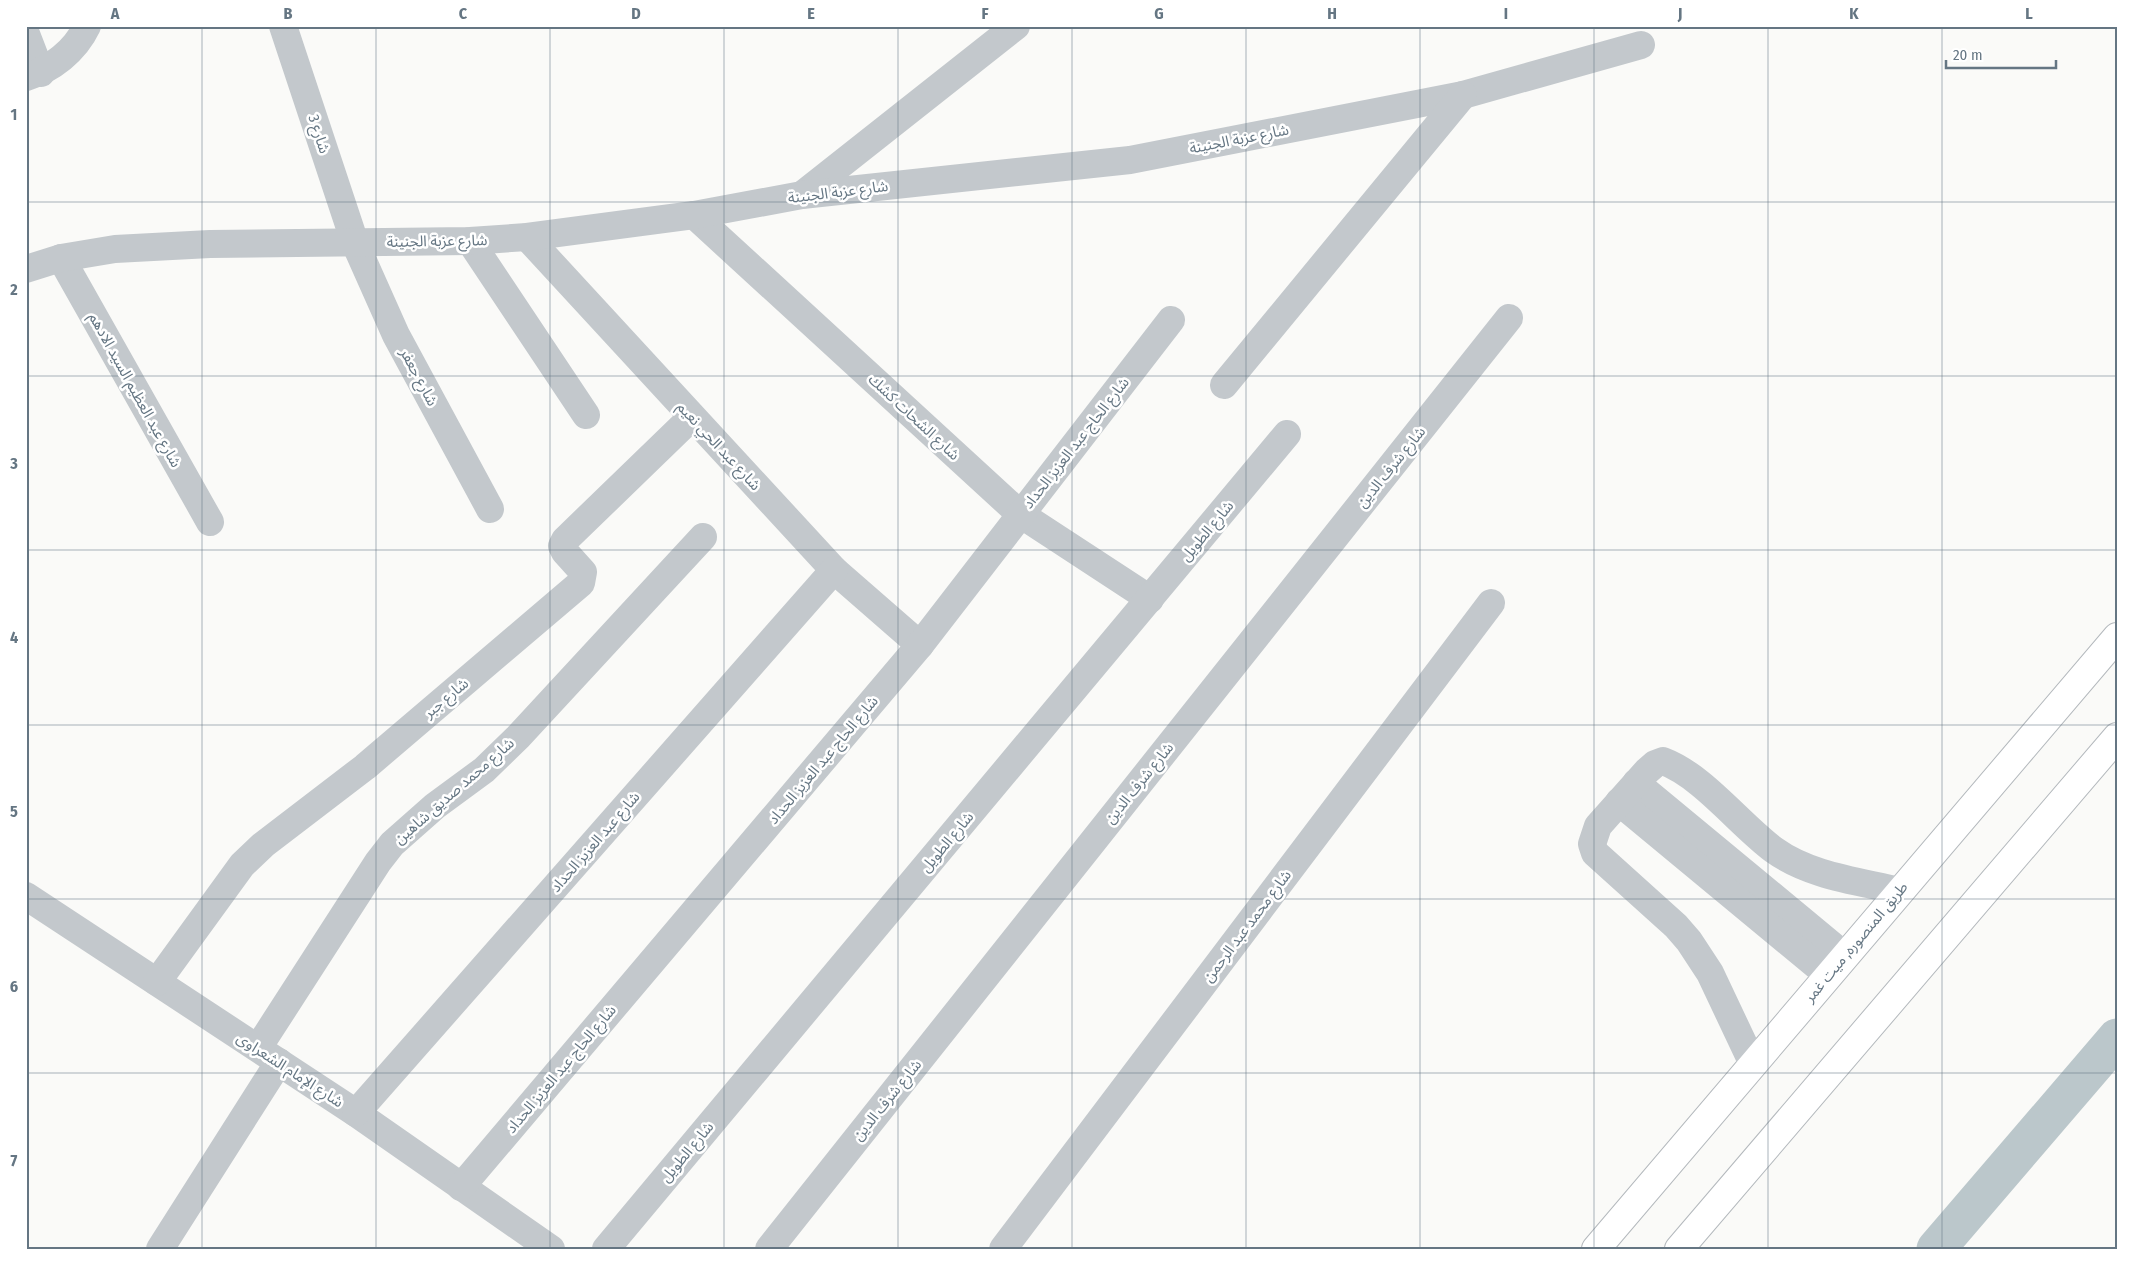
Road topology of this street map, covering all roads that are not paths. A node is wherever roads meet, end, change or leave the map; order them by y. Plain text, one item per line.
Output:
1 (86, 26) edge
2 (283, 26) edge
3 (1016, 26) edge
4 (26, 34) edge
5 (1641, 45) dead end
6 (33, 75) edge
7 (1463, 95) junction
8 (802, 195) junction
9 (694, 215) junction
10 (527, 237) junction
11 (470, 242) junction
12 (355, 243) junction
13 (61, 258) junction
14 (26, 269) edge
15 (1509, 318) dead end
16 (1171, 320) dead end
17 (1224, 385) dead end
18 (586, 415) dead end
19 (692, 416) junction
20 (1287, 434) dead end
21 (490, 509) dead end
22 (1020, 514) junction
23 (210, 522) dead end
24 (703, 537) dead end
25 (834, 570) junction
26 (1150, 599) junction
27 (1491, 604) dead end
28 (2117, 637) edge
29 (920, 646) junction
30 (2117, 737) edge
31 (1628, 793) junction
32 (1900, 891) junction
33 (26, 896) edge
34 (1836, 966) junction
35 (157, 982) junction
36 (268, 1055) junction
37 (1753, 1064) junction
38 (356, 1113) junction
39 (461, 1187) junction
40 (160, 1249) edge
41 (551, 1249) edge
42 (606, 1249) edge
43 (768, 1249) edge
44 (1003, 1249) edge
45 (1596, 1249) edge
46 (1680, 1249) edge

1 - 6 street
2 - 12 street, شارع 3
3 - 8 street
4 - 6 street
5 - 7 street, شارع عزبة الجنينة
7 - 8 street, شارع عزبة الجنينة
7 - 17 street
8 - 9 street, شارع عزبة الجنينة
9 - 10 street, شارع عزبة الجنينة
9 - 22 street, شارع الشحات كشك
10 - 11 street, شارع عزبة الجنينة
10 - 19 street, شارع عبد الحي نعيم
11 - 12 street, شارع عزبة الجنينة
11 - 18 street
12 - 13 street, شارع عزبة الجنينة
12 - 21 street, شارع جعفر
13 - 14 street, شارع عزبة الجنينة
13 - 23 street, شارع عبد العظيم السيد الادهم
15 - 43 street, شارع شرف الدين
16 - 22 street, شارع الحاج عبد العزيز الحداد
19 - 25 street, شارع عبد الحي نعيم
19 - 35 street, شارع جبر
20 - 26 street, شارع الطويل
22 - 26 street, شارع الشحات كشك
22 - 29 street, شارع الحاج عبد العزيز الحداد
24 - 36 street, شارع محمد صديق شاهين
25 - 29 street, شارع عبد الحي نعيم
25 - 38 street, شارع عبد العزيز الحداد
26 - 42 street, شارع الطويل
27 - 44 street, شارع محمد عبد الرحمن
28 - 32 highway, طريق المنصوره, ميت غمر
29 - 39 street, شارع الحاج عبد العزيز الحداد
30 - 46 highway
31 - 32 street
31 - 34 street
31 - 37 street
32 - 34 highway, طريق المنصوره, ميت غمر
33 - 35 street, شارع الإمام الشعراوى
34 - 37 highway, طريق المنصوره, ميت غمر
35 - 36 street, شارع الإمام الشعراوى
36 - 38 street, شارع الإمام الشعراوى
36 - 40 street, شارع محمد صديق شاهين
37 - 45 highway, طريق المنصوره, ميت غمر
38 - 39 street, شارع الإمام الشعراوى
39 - 41 street, شارع الإمام الشعراوى

